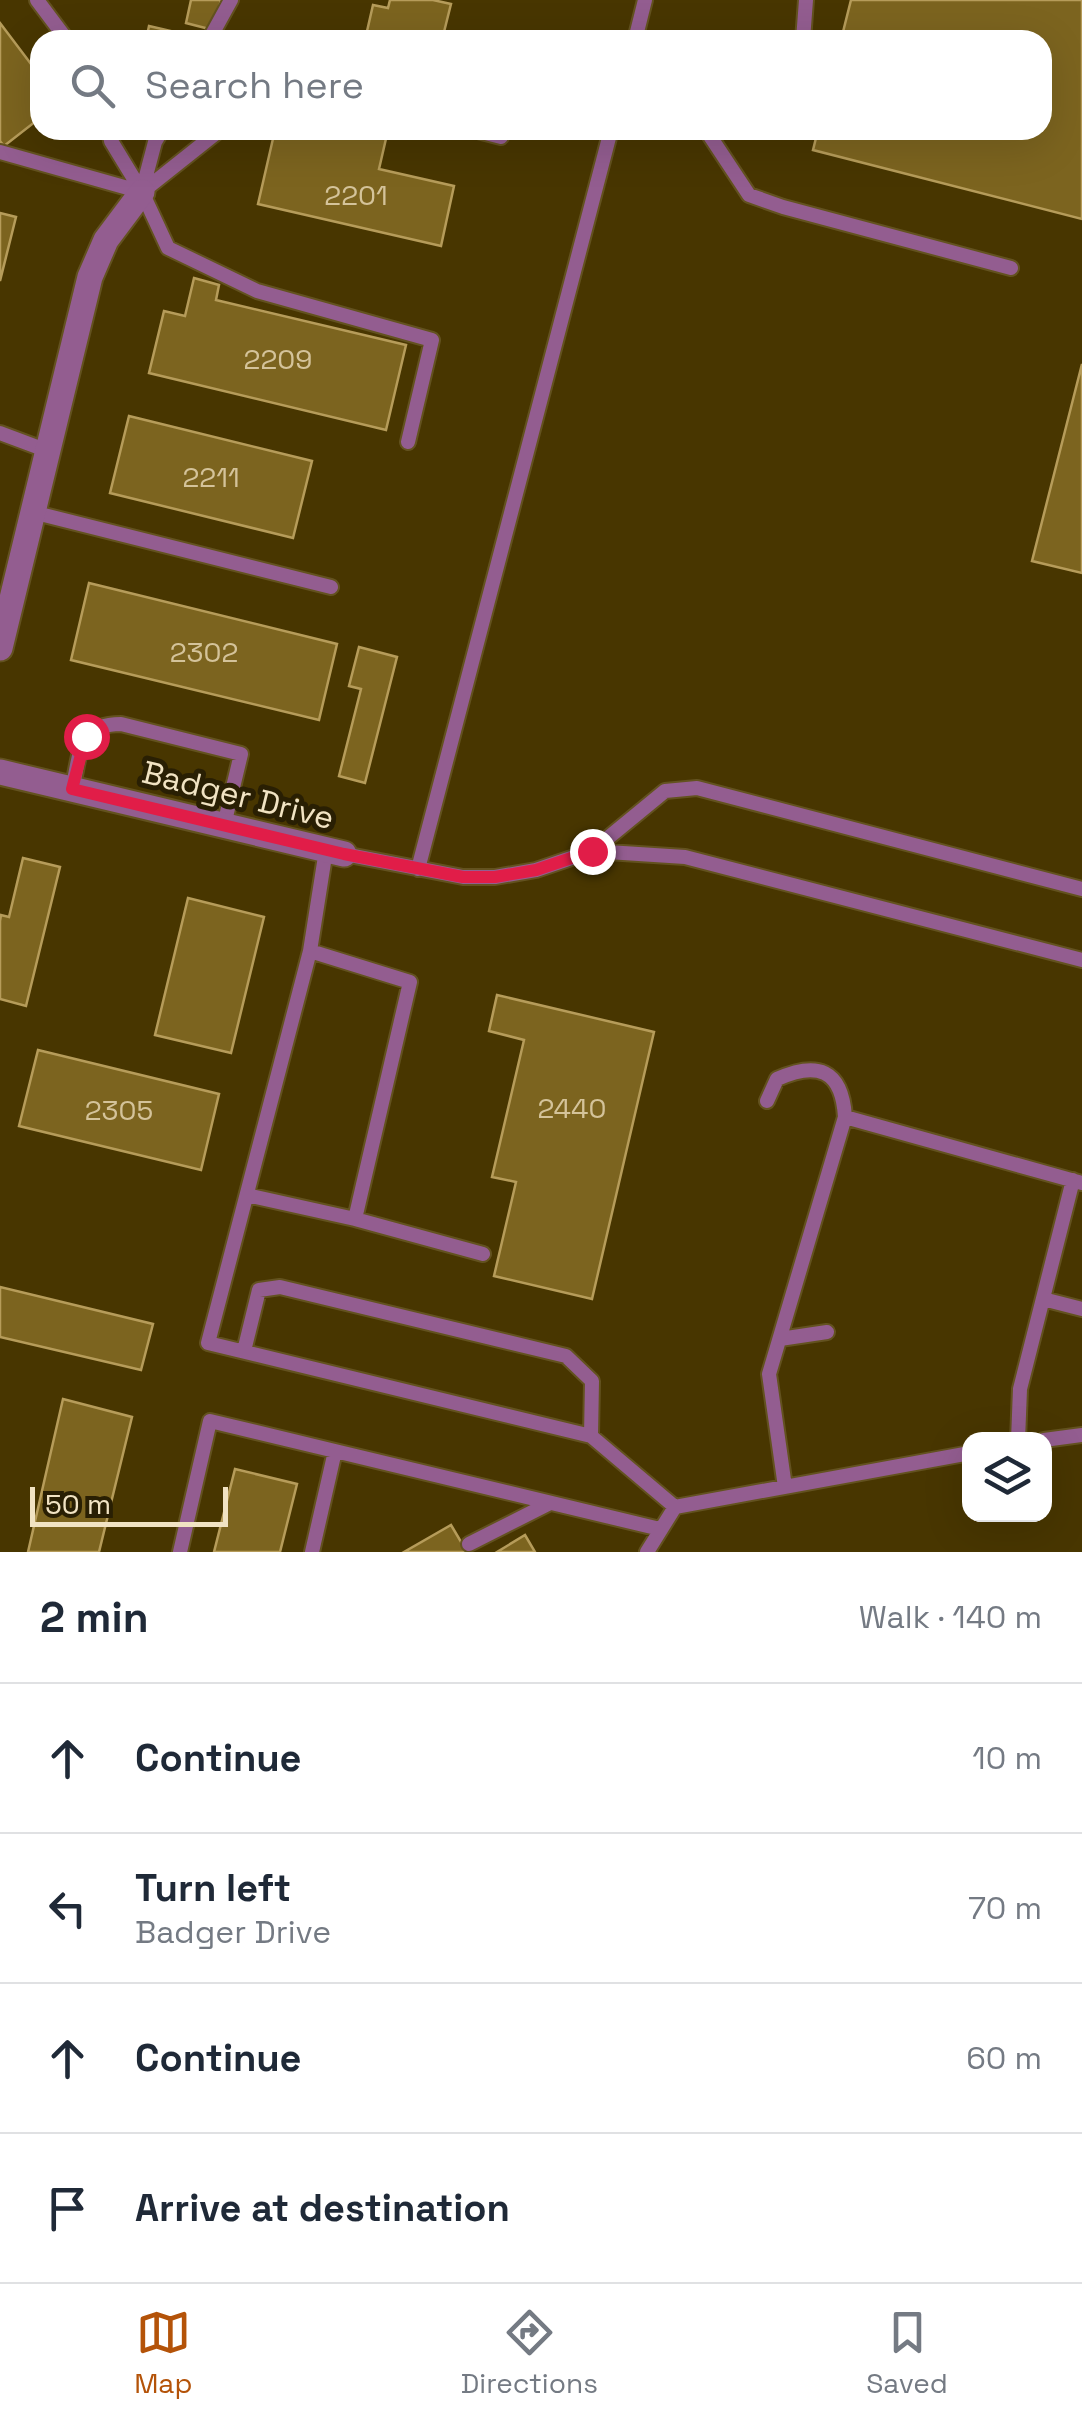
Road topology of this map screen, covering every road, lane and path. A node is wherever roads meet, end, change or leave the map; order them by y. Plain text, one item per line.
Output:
1 (37, 0) edge
2 (231, 0) edge
3 (645, 0) edge
4 (806, 0) edge
5 (60, 30) edge
6 (214, 30) edge
7 (638, 30) edge
8 (804, 30) edge
9 (112, 140) edge
10 (156, 140) edge
11 (207, 140) edge
12 (608, 140) edge
13 (713, 140) edge
14 (0, 152) edge
15 (142, 192) junction
16 (1011, 268) dead end
17 (0, 433) edge
18 (408, 442) dead end
19 (48, 450) junction
20 (32, 512) junction
21 (331, 587) dead end
22 (0, 648) edge
23 (0, 772) edge
24 (72, 789) junction
25 (224, 825) junction
26 (592, 851) junction
27 (335, 852) junction
28 (418, 868) junction
29 (1082, 889) edge
30 (310, 951) junction
31 (1082, 960) edge
32 (767, 1102) dead end
33 (844, 1117) junction
34 (1077, 1181) edge
35 (246, 1195) junction
36 (355, 1219) junction
37 (482, 1254) dead end
38 (1043, 1299) junction
39 (1082, 1308) edge
40 (827, 1332) dead end
41 (780, 1338) junction
42 (244, 1351) junction
43 (1018, 1432) edge
44 (592, 1436) junction
45 (1082, 1436) edge
46 (1052, 1439) edge
47 (335, 1451) junction
48 (962, 1454) edge
49 (785, 1487) junction
50 (550, 1503) junction
51 (676, 1507) junction
52 (660, 1530) junction
53 (469, 1544) dead end
54 (180, 1552) edge
55 (312, 1552) edge
56 (648, 1552) edge

1 - 5 lane
2 - 6 lane
3 - 7 lane
4 - 8 lane
9 - 15 lane
10 - 15 lane
11 - 15 lane
12 - 28 lane
13 - 16 lane
14 - 15 lane
15 - 18 lane
15 - 19 street
17 - 19 lane
19 - 20 street
20 - 21 lane
20 - 22 street
23 - 24 street, Badger Drive
24 - 25 street, Badger Drive
24 - 25 lane
25 - 27 street, Badger Drive
26 - 28 lane
26 - 29 lane
26 - 31 lane
27 - 28 lane
27 - 30 lane
30 - 35 lane
30 - 36 lane
32 - 33 lane
33 - 34 lane
33 - 41 lane
34 - 38 lane
35 - 36 lane
35 - 42 lane
36 - 37 lane
38 - 39 lane
38 - 43 lane
40 - 41 lane
41 - 49 lane
42 - 44 lane
42 - 44 lane
44 - 51 lane
45 - 46 lane
47 - 50 lane
47 - 54 lane
47 - 55 lane
48 - 49 lane
49 - 51 lane
50 - 52 lane
50 - 53 lane
51 - 52 lane
52 - 56 lane

